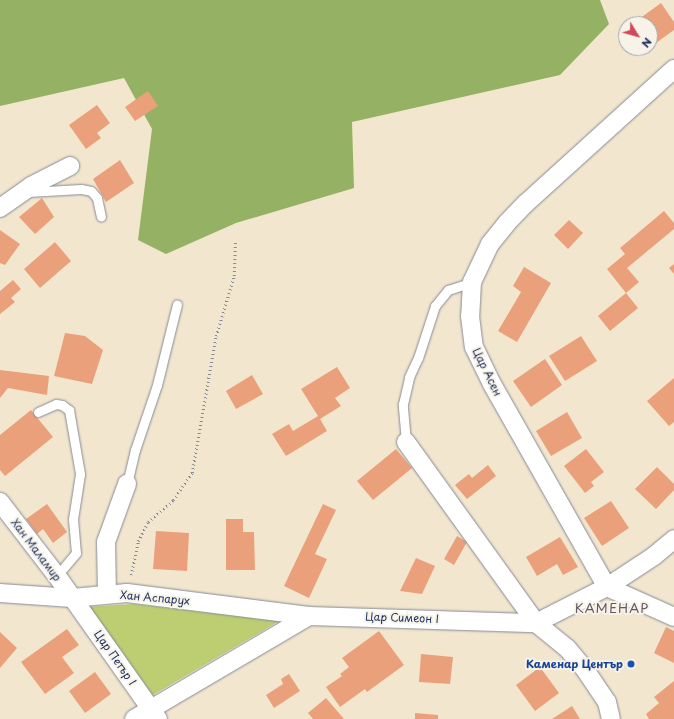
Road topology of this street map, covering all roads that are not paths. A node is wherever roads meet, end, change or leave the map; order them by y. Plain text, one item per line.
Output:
1 (674, 69) edge
2 (70, 166) dead end
3 (22, 192) junction
4 (0, 208) edge
5 (101, 217) dead end
6 (472, 282) junction
7 (177, 304) dead end
8 (38, 412) dead end
9 (406, 442) joint
10 (127, 484) joint
11 (0, 502) edge
12 (674, 539) edge
13 (57, 576) junction
14 (607, 587) junction
15 (0, 593) edge
16 (106, 594) junction
17 (72, 598) junction
18 (309, 616) junction
19 (674, 617) edge
20 (536, 623) junction
21 (154, 714) edge
22 (134, 719) edge
23 (611, 719) edge

1 - 6 street, Цар Асен
2 - 3 street
3 - 4 street
3 - 5 lane
6 - 9 lane
6 - 14 street, Цар Асен
7 - 10 lane
8 - 13 lane
9 - 20 street
10 - 16 street
11 - 13 street, Хан Маламир
12 - 14 street, Цар Симеон I
13 - 17 street, Хан Маламир
14 - 19 street
14 - 20 street, Цар Симеон I
15 - 17 street, Хан Аспарух
16 - 17 street, Хан Аспарух
16 - 18 street, Хан Аспарух
17 - 21 street, Цар Петър I
18 - 20 street, Цар Симеон I
18 - 21 street
20 - 23 street
21 - 22 street

